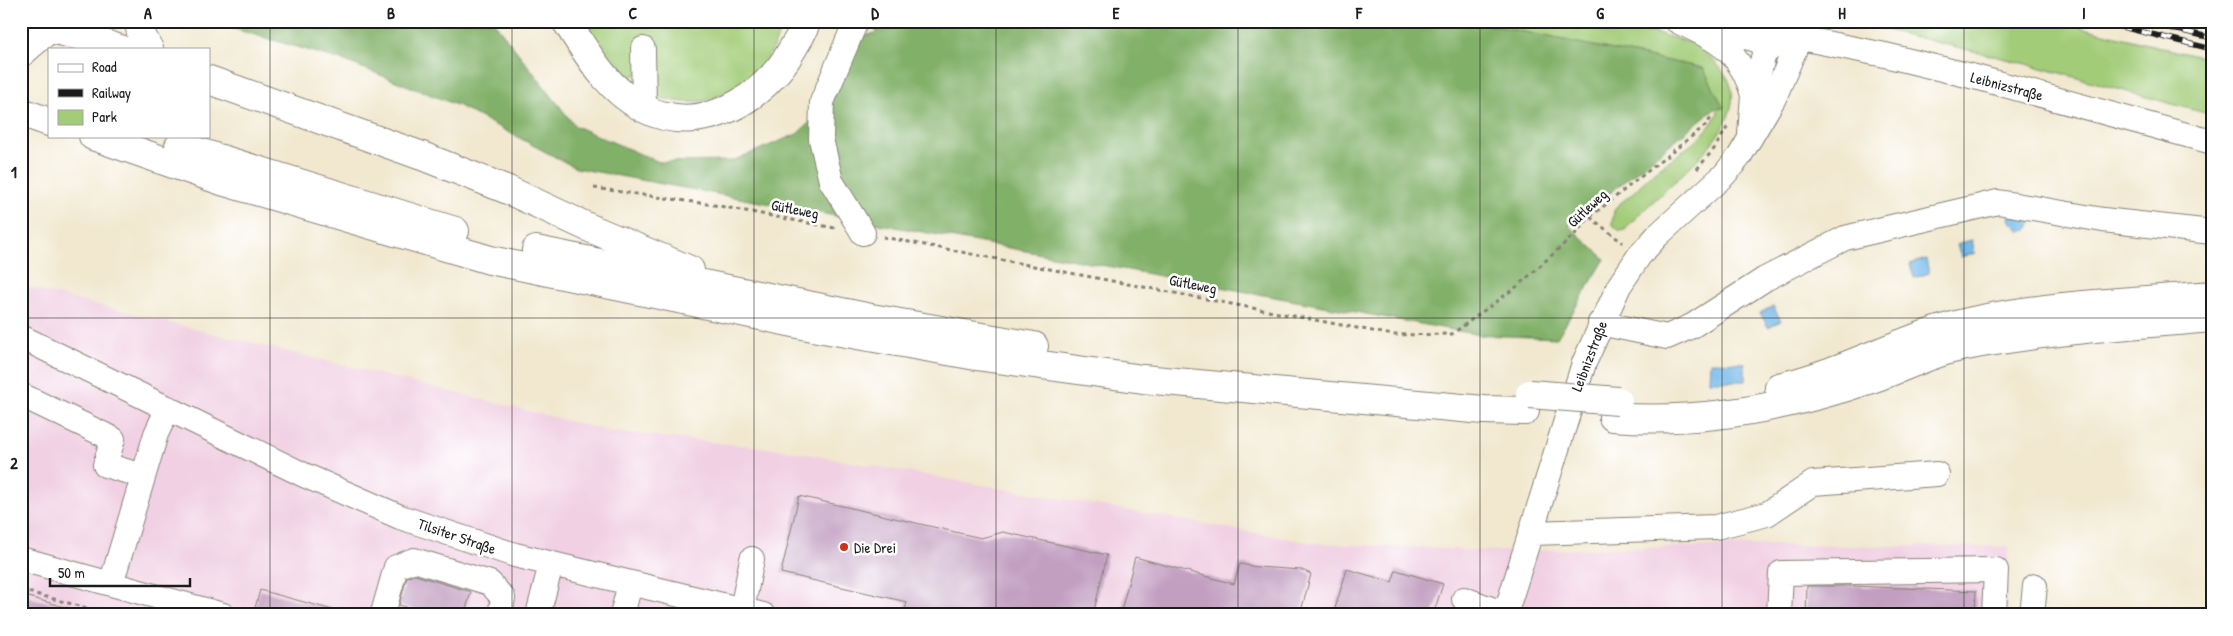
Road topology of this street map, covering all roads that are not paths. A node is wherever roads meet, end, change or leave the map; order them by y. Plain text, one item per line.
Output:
1 (139, 21) edge
2 (566, 21) edge
3 (856, 21) edge
4 (1677, 21) edge
5 (1685, 21) edge
6 (1764, 21) edge
7 (21, 22) edge
8 (56, 25) edge
9 (798, 29) edge
10 (1793, 36) junction
11 (117, 48) edge
12 (148, 48) edge
13 (643, 49) dead end
14 (21, 53) edge
15 (210, 80) edge
16 (1753, 95) junction
17 (30, 102) edge
18 (644, 108) junction
19 (48, 121) edge
20 (99, 138) edge
21 (155, 138) edge
22 (1749, 140) junction
23 (2212, 142) edge
24 (2212, 232) edge
25 (863, 233) road end
26 (751, 295) junction
27 (2212, 295) edge
28 (2212, 318) edge
29 (1600, 323) junction
30 (21, 337) edge
31 (21, 395) edge
32 (1527, 402) junction
33 (168, 408) junction
34 (1616, 409) junction
35 (1937, 474) dead end
36 (143, 476) junction
37 (1532, 534) junction
38 (21, 559) edge
39 (752, 559) dead end
40 (552, 564) junction
41 (111, 584) junction
42 (630, 584) junction
43 (2035, 586) dead end
44 (1464, 599) dead end
45 (383, 613) dead end
46 (751, 613) edge
47 (223, 615) edge
48 (500, 615) edge
49 (538, 615) edge
50 (622, 615) edge
51 (1505, 615) edge
52 (1780, 615) edge
53 (1994, 615) edge
54 (2032, 615) edge

1 - 12 main road
2 - 18 main road
3 - 25 street
4 - 16 street
5 - 10 street
6 - 10 street
7 - 8 main road
8 - 11 main road
8 - 14 main road
9 - 18 main road
10 - 16 street
10 - 22 street, Leibnizstraße
10 - 23 street, Leibnizstraße
13 - 18 street
15 - 26 main road
16 - 22 street
17 - 19 main road
20 - 32 main road
21 - 26 main road
22 - 29 street, Leibnizstraße
24 - 29 street
26 - 32 main road
27 - 34 main road
28 - 34 main road
29 - 37 street, Leibnizstraße
30 - 33 street, Tilsiter Straße
31 - 36 street
32 - 34 main road, bridge
33 - 36 street
33 - 40 street, Tilsiter Straße
35 - 37 street
36 - 41 street
37 - 51 street, Leibnizstraße
38 - 41 street
39 - 46 street
40 - 42 street, Tilsiter Straße
40 - 49 street
41 - 47 street
42 - 46 street, Tilsiter Straße
42 - 50 street
43 - 54 street
44 - 51 street
45 - 48 street
52 - 53 street

